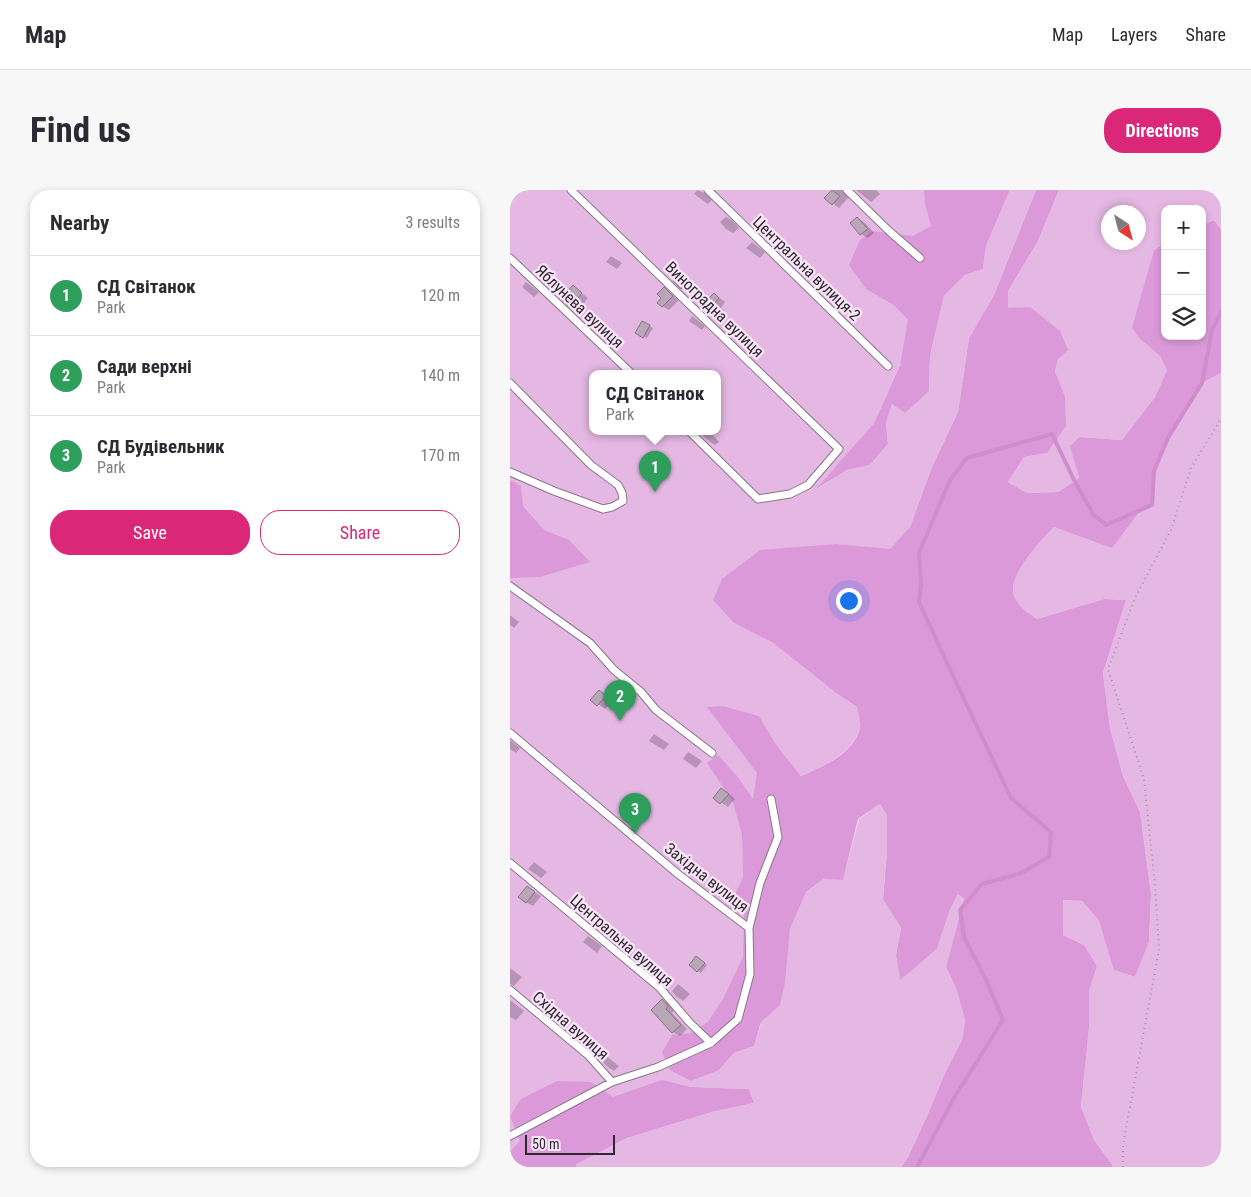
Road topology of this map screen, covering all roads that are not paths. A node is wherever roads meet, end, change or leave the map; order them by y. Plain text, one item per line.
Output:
1 (571, 190) edge
2 (708, 190) edge
3 (847, 190) edge
4 (510, 258) edge
5 (920, 258) dead end
6 (888, 366) dead end
7 (628, 370) edge
8 (510, 383) edge
9 (693, 435) edge
10 (510, 472) edge
11 (510, 586) edge
12 (510, 733) edge
13 (712, 754) dead end
14 (771, 799) dead end
15 (510, 862) edge
16 (750, 928) junction
17 (510, 990) edge
18 (711, 1043) junction
19 (612, 1082) junction
20 (511, 1135) edge

1 - 9 lane, Виноградна вулиця
2 - 6 lane, Центральна вулиця-2
3 - 5 lane
4 - 7 lane, Яблунева вулиця
8 - 10 lane
11 - 13 lane
12 - 16 lane, Західна вулиця
14 - 16 lane
15 - 18 lane, Центральна вулиця
16 - 18 lane
17 - 19 lane, Східна вулиця
18 - 19 lane
19 - 20 lane

